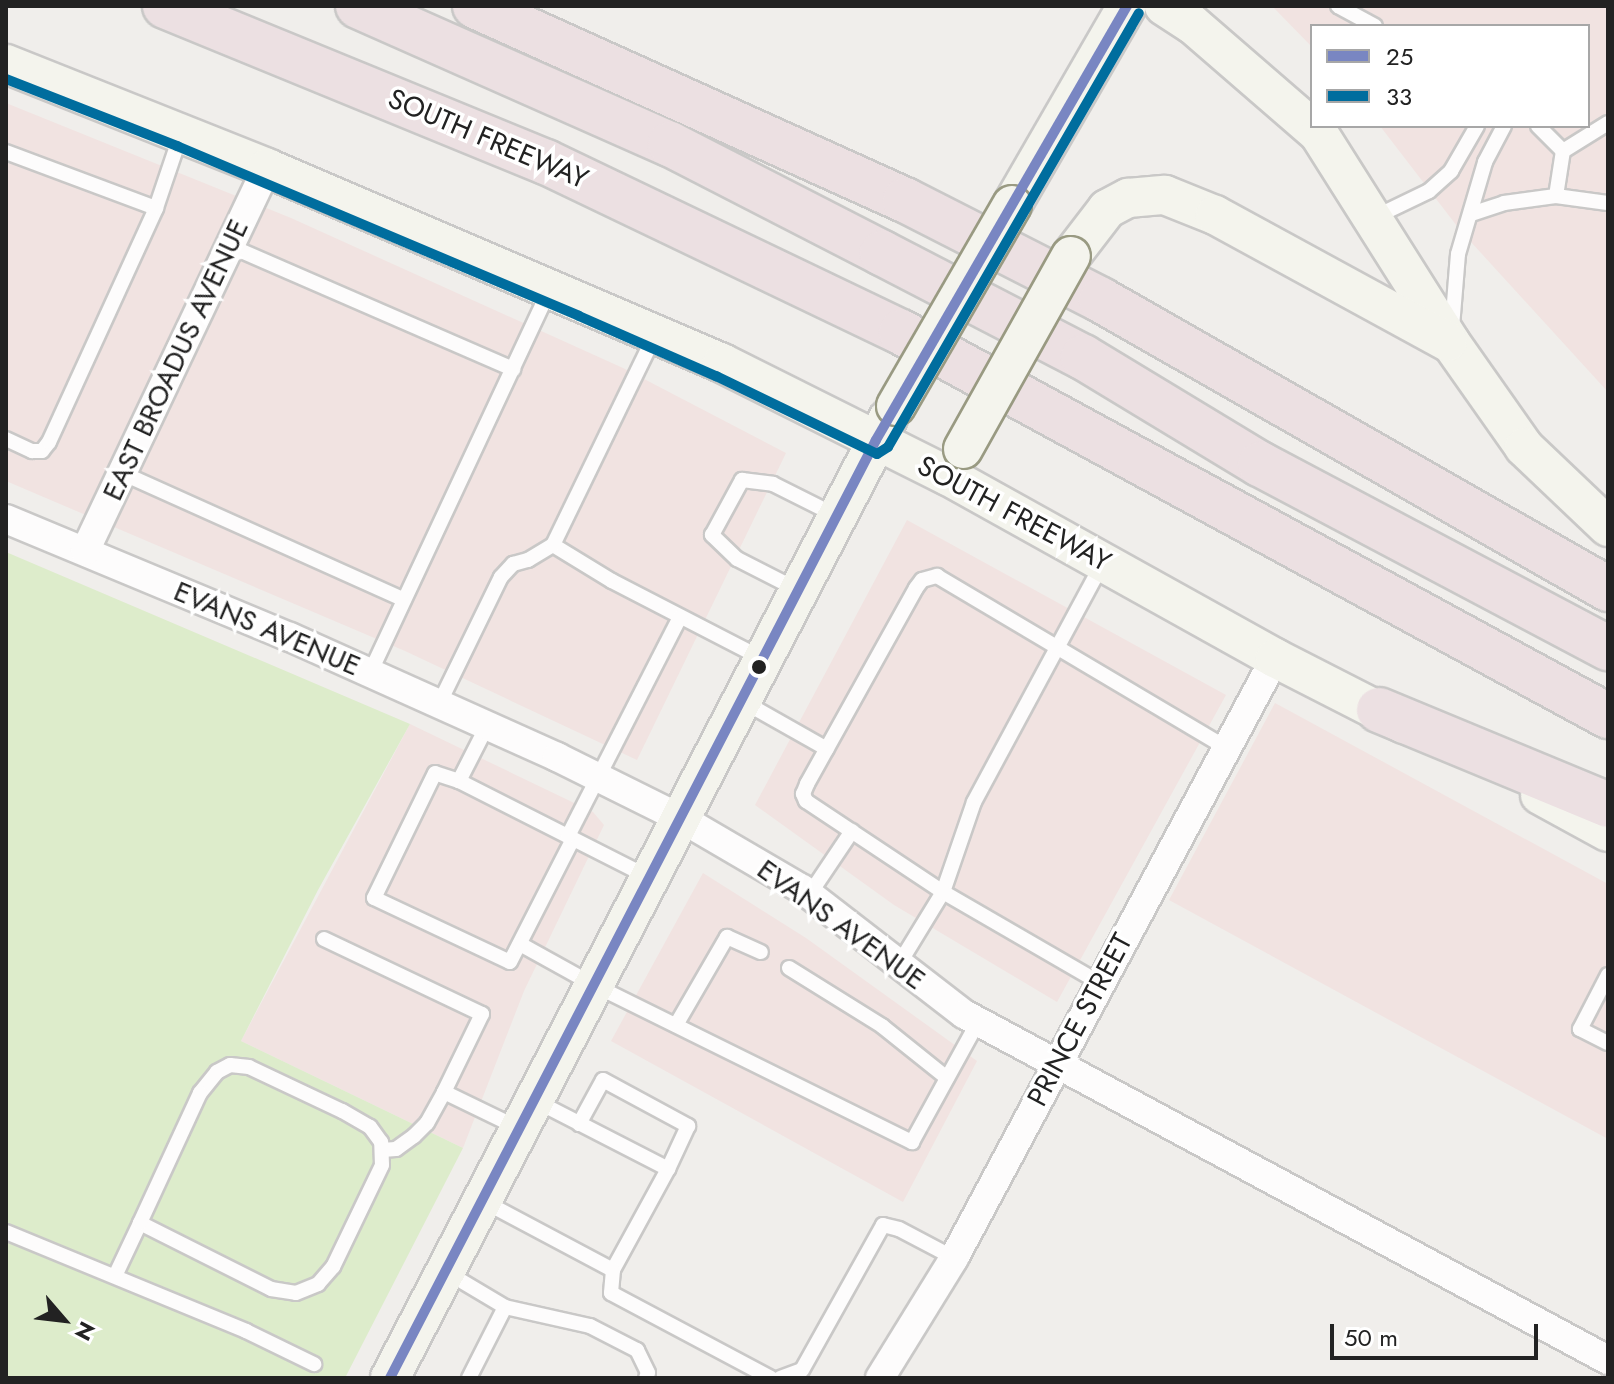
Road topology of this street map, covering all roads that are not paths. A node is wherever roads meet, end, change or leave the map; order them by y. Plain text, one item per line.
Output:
1 (165, 6) edge
2 (358, 6) edge
3 (475, 6) edge
4 (1127, 6) edge
5 (1164, 6) edge
6 (1338, 6) edge
7 (1371, 24) edge
8 (6, 64) edge
9 (1608, 123) edge
10 (1310, 126) edge
11 (1312, 128) edge
12 (1476, 128) edge
13 (1503, 128) edge
14 (1540, 128) edge
15 (182, 133) junction
16 (1563, 151) junction
17 (6, 152) edge
18 (267, 168) junction
19 (1556, 196) junction
20 (1608, 203) edge
21 (156, 208) junction
22 (1471, 214) junction
23 (1373, 218) junction
24 (230, 246) junction
25 (550, 288) junction
26 (655, 334) junction
27 (1451, 343) junction
28 (513, 369) junction
29 (6, 439) edge
30 (876, 440) junction
31 (956, 463) junction
32 (122, 473) junction
33 (837, 517) junction
34 (6, 519) edge
35 (1608, 527) edge
36 (553, 545) junction
37 (85, 551) junction
38 (1103, 562) junction
39 (1608, 589) edge
40 (799, 590) junction
41 (404, 600) junction
42 (680, 617) junction
43 (1057, 647) junction
44 (1608, 648) edge
45 (1275, 658) junction
46 (763, 660) junction
47 (370, 673) junction
48 (742, 701) junction
49 (439, 704) junction
50 (1379, 710) junction
51 (1608, 716) edge
52 (487, 726) junction
53 (1227, 748) junction
54 (827, 749) junction
55 (596, 777) junction
56 (459, 781) junction
57 (1608, 805) edge
58 (682, 819) junction
59 (852, 831) junction
60 (1608, 832) edge
61 (570, 837) junction
62 (650, 878) junction
63 (943, 892) junction
64 (809, 895) junction
65 (324, 939) dead end
66 (520, 944) junction
67 (761, 952) dead end
68 (899, 964) junction
69 (789, 968) dead end
70 (1608, 975) edge
71 (1100, 983) junction
72 (594, 985) junction
73 (978, 1022) junction
74 (676, 1025) junction
75 (1608, 1043) edge
76 (1055, 1066) junction
77 (947, 1078) junction
78 (444, 1092) junction
79 (526, 1114) junction
80 (579, 1124) junction
81 (382, 1150) junction
82 (668, 1169) junction
83 (482, 1200) junction
84 (140, 1223) junction
85 (6, 1232) edge
86 (954, 1258) junction
87 (613, 1270) junction
88 (444, 1271) junction
89 (115, 1276) junction
90 (505, 1307) junction
91 (1608, 1360) edge
92 (314, 1364) dead end
93 (393, 1377) edge
94 (469, 1378) edge
95 (646, 1378) edge
96 (771, 1378) edge
97 (780, 1378) edge
98 (880, 1378) edge

1 - 51 highway, SOUTH FREEWAY
2 - 44 highway
3 - 39 highway
4 - 30 main road, bridge
5 - 10 main road
6 - 7 lane
8 - 15 main road, SOUTH FREEWAY
9 - 16 lane
11 - 23 main road
12 - 23 lane
13 - 22 lane
14 - 16 lane
15 - 18 main road, SOUTH FREEWAY
15 - 21 lane
16 - 19 lane
17 - 21 lane
18 - 24 street, EAST BROADUS AVENUE
18 - 25 main road, SOUTH FREEWAY
19 - 20 lane
19 - 22 lane
21 - 29 lane
22 - 27 lane
23 - 27 main road
24 - 28 lane
24 - 32 street, EAST BROADUS AVENUE
25 - 26 main road, SOUTH FREEWAY
25 - 28 lane
26 - 30 main road, SOUTH FREEWAY
26 - 36 lane
27 - 31 main road, bridge
27 - 35 main road
28 - 41 lane
30 - 31 main road, SOUTH FREEWAY
30 - 33 main road
31 - 38 main road, SOUTH FREEWAY
32 - 37 street, EAST BROADUS AVENUE
32 - 41 lane
33 - 40 main road
33 - 40 lane
34 - 37 street, EVANS AVENUE
36 - 42 lane
36 - 49 lane
37 - 47 street, EVANS AVENUE
38 - 43 lane
38 - 45 main road, SOUTH FREEWAY
40 - 46 main road
41 - 47 lane
42 - 46 lane
42 - 55 lane
43 - 53 lane
43 - 54 lane
43 - 63 lane
45 - 50 main road, SOUTH FREEWAY
45 - 53 street, PRINCE STREET
46 - 48 main road
47 - 49 street, EVANS AVENUE
48 - 54 lane
48 - 58 main road
49 - 52 street, EVANS AVENUE
50 - 57 highway
50 - 60 main road, SOUTH FREEWAY
52 - 55 street, EVANS AVENUE
52 - 56 lane
53 - 71 street, PRINCE STREET
54 - 59 lane
55 - 58 street, EVANS AVENUE
55 - 61 lane
56 - 61 lane
56 - 66 lane
58 - 62 main road
58 - 64 street, EVANS AVENUE
59 - 63 lane
59 - 64 lane
61 - 62 lane
61 - 66 lane
62 - 72 main road
63 - 68 lane
63 - 71 lane
64 - 68 street, EVANS AVENUE
65 - 78 lane
66 - 72 lane
67 - 74 lane
68 - 73 street, EVANS AVENUE
69 - 77 lane
70 - 75 lane
71 - 76 street, PRINCE STREET
72 - 74 lane
72 - 79 main road
73 - 76 street, EVANS AVENUE
73 - 77 lane
74 - 77 lane
76 - 86 street, PRINCE STREET
76 - 91 street, EVANS AVENUE
78 - 79 lane
78 - 81 lane
79 - 80 lane
79 - 83 main road
80 - 82 lane
80 - 82 lane
81 - 84 lane
81 - 84 lane
82 - 87 lane
83 - 87 lane
83 - 88 main road
84 - 89 lane
85 - 89 lane
86 - 97 lane
86 - 98 street, PRINCE STREET
87 - 96 lane
88 - 90 lane
88 - 93 main road
89 - 92 lane
90 - 94 lane
90 - 95 lane

